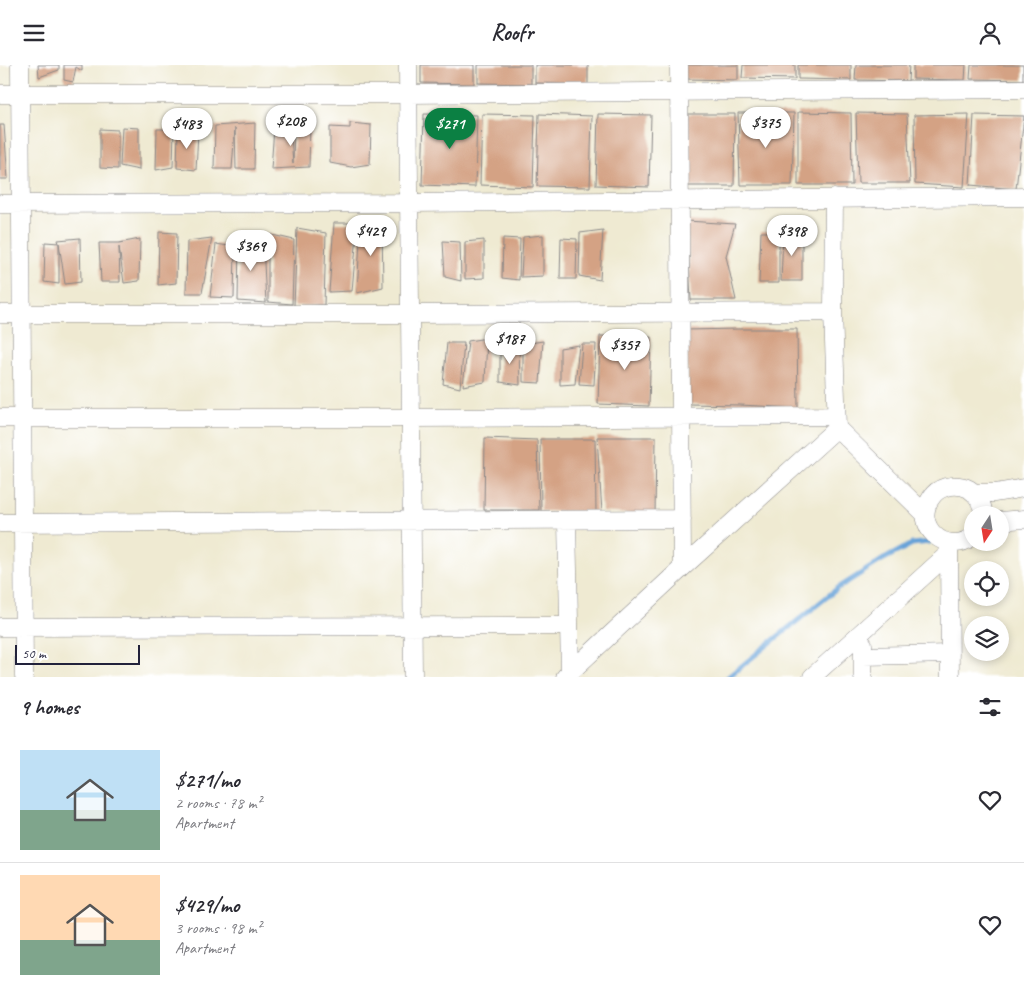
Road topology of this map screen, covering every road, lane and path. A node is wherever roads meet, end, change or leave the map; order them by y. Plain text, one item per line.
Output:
1 (20, 65) edge
2 (408, 65) edge
3 (679, 65) edge
4 (1024, 89) edge
5 (679, 92) junction
6 (20, 94) junction
7 (408, 94) junction
8 (0, 95) edge
9 (1024, 197) edge
10 (834, 199) junction
11 (680, 200) junction
12 (409, 203) junction
13 (0, 204) edge
14 (21, 204) junction
15 (833, 312) junction
16 (21, 313) junction
17 (681, 313) junction
18 (0, 314) edge
19 (410, 314) junction
20 (681, 417) junction
21 (0, 418) edge
22 (22, 418) junction
23 (411, 418) junction
24 (836, 422) junction
25 (1024, 488) edge
26 (974, 493) junction
27 (982, 506) edge
28 (925, 514) junction
29 (682, 519) junction
30 (1024, 519) edge
31 (567, 520) junction
32 (1009, 520) edge
33 (412, 521) junction
34 (23, 522) junction
35 (0, 523) edge
36 (964, 542) edge
37 (949, 548) junction
38 (682, 568) junction
39 (569, 626) junction
40 (0, 627) edge
41 (24, 627) junction
42 (413, 627) junction
43 (863, 631) junction
44 (950, 654) junction
45 (863, 656) junction
46 (567, 675) edge
47 (24, 677) edge
48 (413, 677) edge
49 (812, 677) edge
50 (863, 677) edge
51 (950, 677) edge

1 - 6 street
2 - 7 street
3 - 5 street
4 - 5 street
5 - 7 street
5 - 11 street
6 - 7 street
6 - 8 street
6 - 14 street
7 - 12 street
9 - 10 street
10 - 11 street
10 - 15 street
11 - 12 street
11 - 17 street
12 - 14 street
12 - 19 street
13 - 14 street
14 - 16 street
15 - 17 street
15 - 24 street
16 - 18 street
16 - 19 street
16 - 22 street
17 - 19 street
17 - 20 street
19 - 23 street
20 - 23 street
20 - 24 street
20 - 29 street
21 - 22 street
22 - 23 street
22 - 34 street
23 - 33 street
24 - 28 street
24 - 38 street
25 - 26 street
26 - 27 street
26 - 28 street
28 - 37 street
29 - 31 street
29 - 38 street
30 - 32 street
31 - 33 street
31 - 39 street
33 - 34 street
33 - 42 street
34 - 35 street
34 - 41 street
36 - 37 street
37 - 43 street
37 - 44 street
38 - 46 street
39 - 42 street
39 - 46 street
40 - 41 street
41 - 42 street
41 - 47 street
42 - 48 street
43 - 45 street
43 - 49 street
44 - 45 street
44 - 51 street
45 - 50 street

